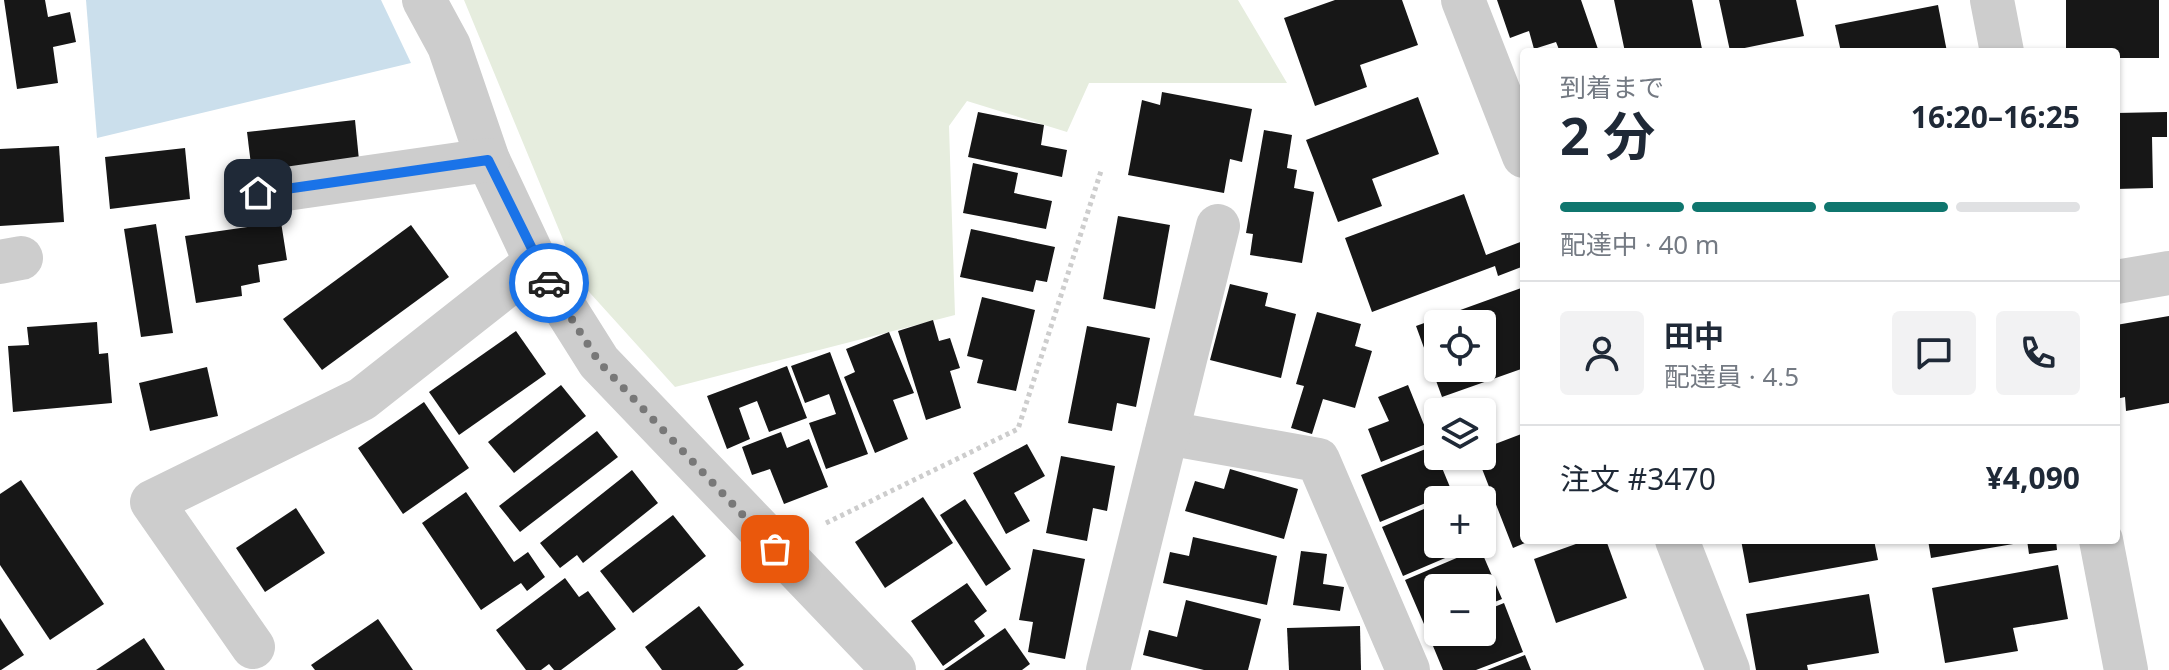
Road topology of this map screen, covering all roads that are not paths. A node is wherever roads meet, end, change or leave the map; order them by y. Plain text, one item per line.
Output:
1 (424, 0) edge
2 (1463, 0) edge
3 (1992, 0) edge
4 (2001, 48) edge
5 (1520, 146) edge
6 (488, 160) junction
7 (258, 193) dead end
8 (1218, 226) dead end
9 (536, 262) junction
10 (2169, 273) edge
11 (2120, 281) edge
12 (1167, 433) junction
13 (1679, 544) edge
14 (2102, 544) edge
15 (253, 647) dead end
16 (894, 670) edge
17 (1108, 670) edge
18 (1408, 670) edge
19 (1728, 670) edge
20 (2126, 670) edge

1 - 6 street
2 - 5 street
3 - 4 street
6 - 7 street
6 - 9 street
8 - 12 street
9 - 15 street
9 - 16 street
10 - 11 street
12 - 17 street
12 - 18 street
13 - 19 street
14 - 20 street

